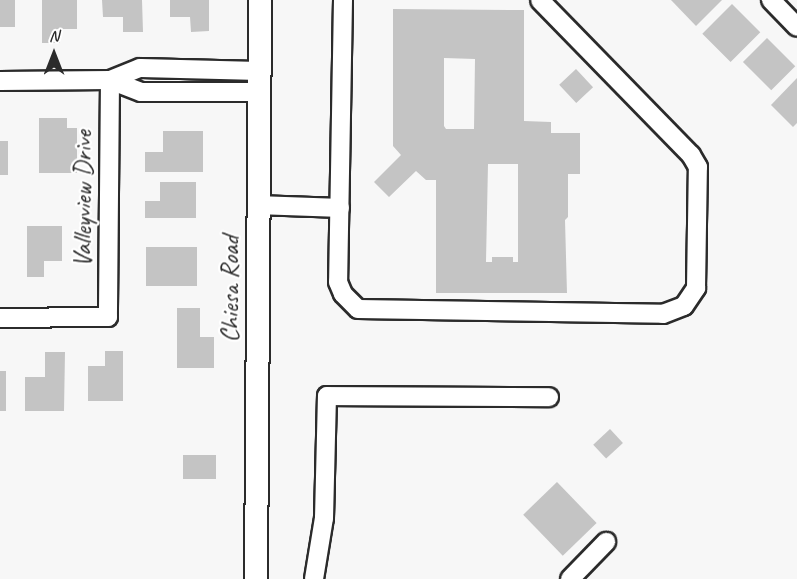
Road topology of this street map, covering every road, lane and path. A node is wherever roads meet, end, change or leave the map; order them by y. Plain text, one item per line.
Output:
1 (260, 0) edge
2 (343, 0) edge
3 (540, 0) edge
4 (771, 0) edge
5 (797, 27) edge
6 (110, 80) junction
7 (0, 81) edge
8 (260, 82) junction
9 (258, 206) junction
10 (340, 208) junction
11 (0, 318) edge
12 (549, 398) dead end
13 (606, 543) dead end
14 (256, 579) edge
15 (314, 579) edge
16 (570, 579) edge

1 - 8 main road, Chiesa Road
2 - 10 street
3 - 10 street
4 - 5 street
6 - 7 street
6 - 8 street
6 - 11 street, Valleyview Drive
8 - 9 main road, Chiesa Road
9 - 10 street
9 - 14 main road, Chiesa Road
12 - 15 street
13 - 16 street

